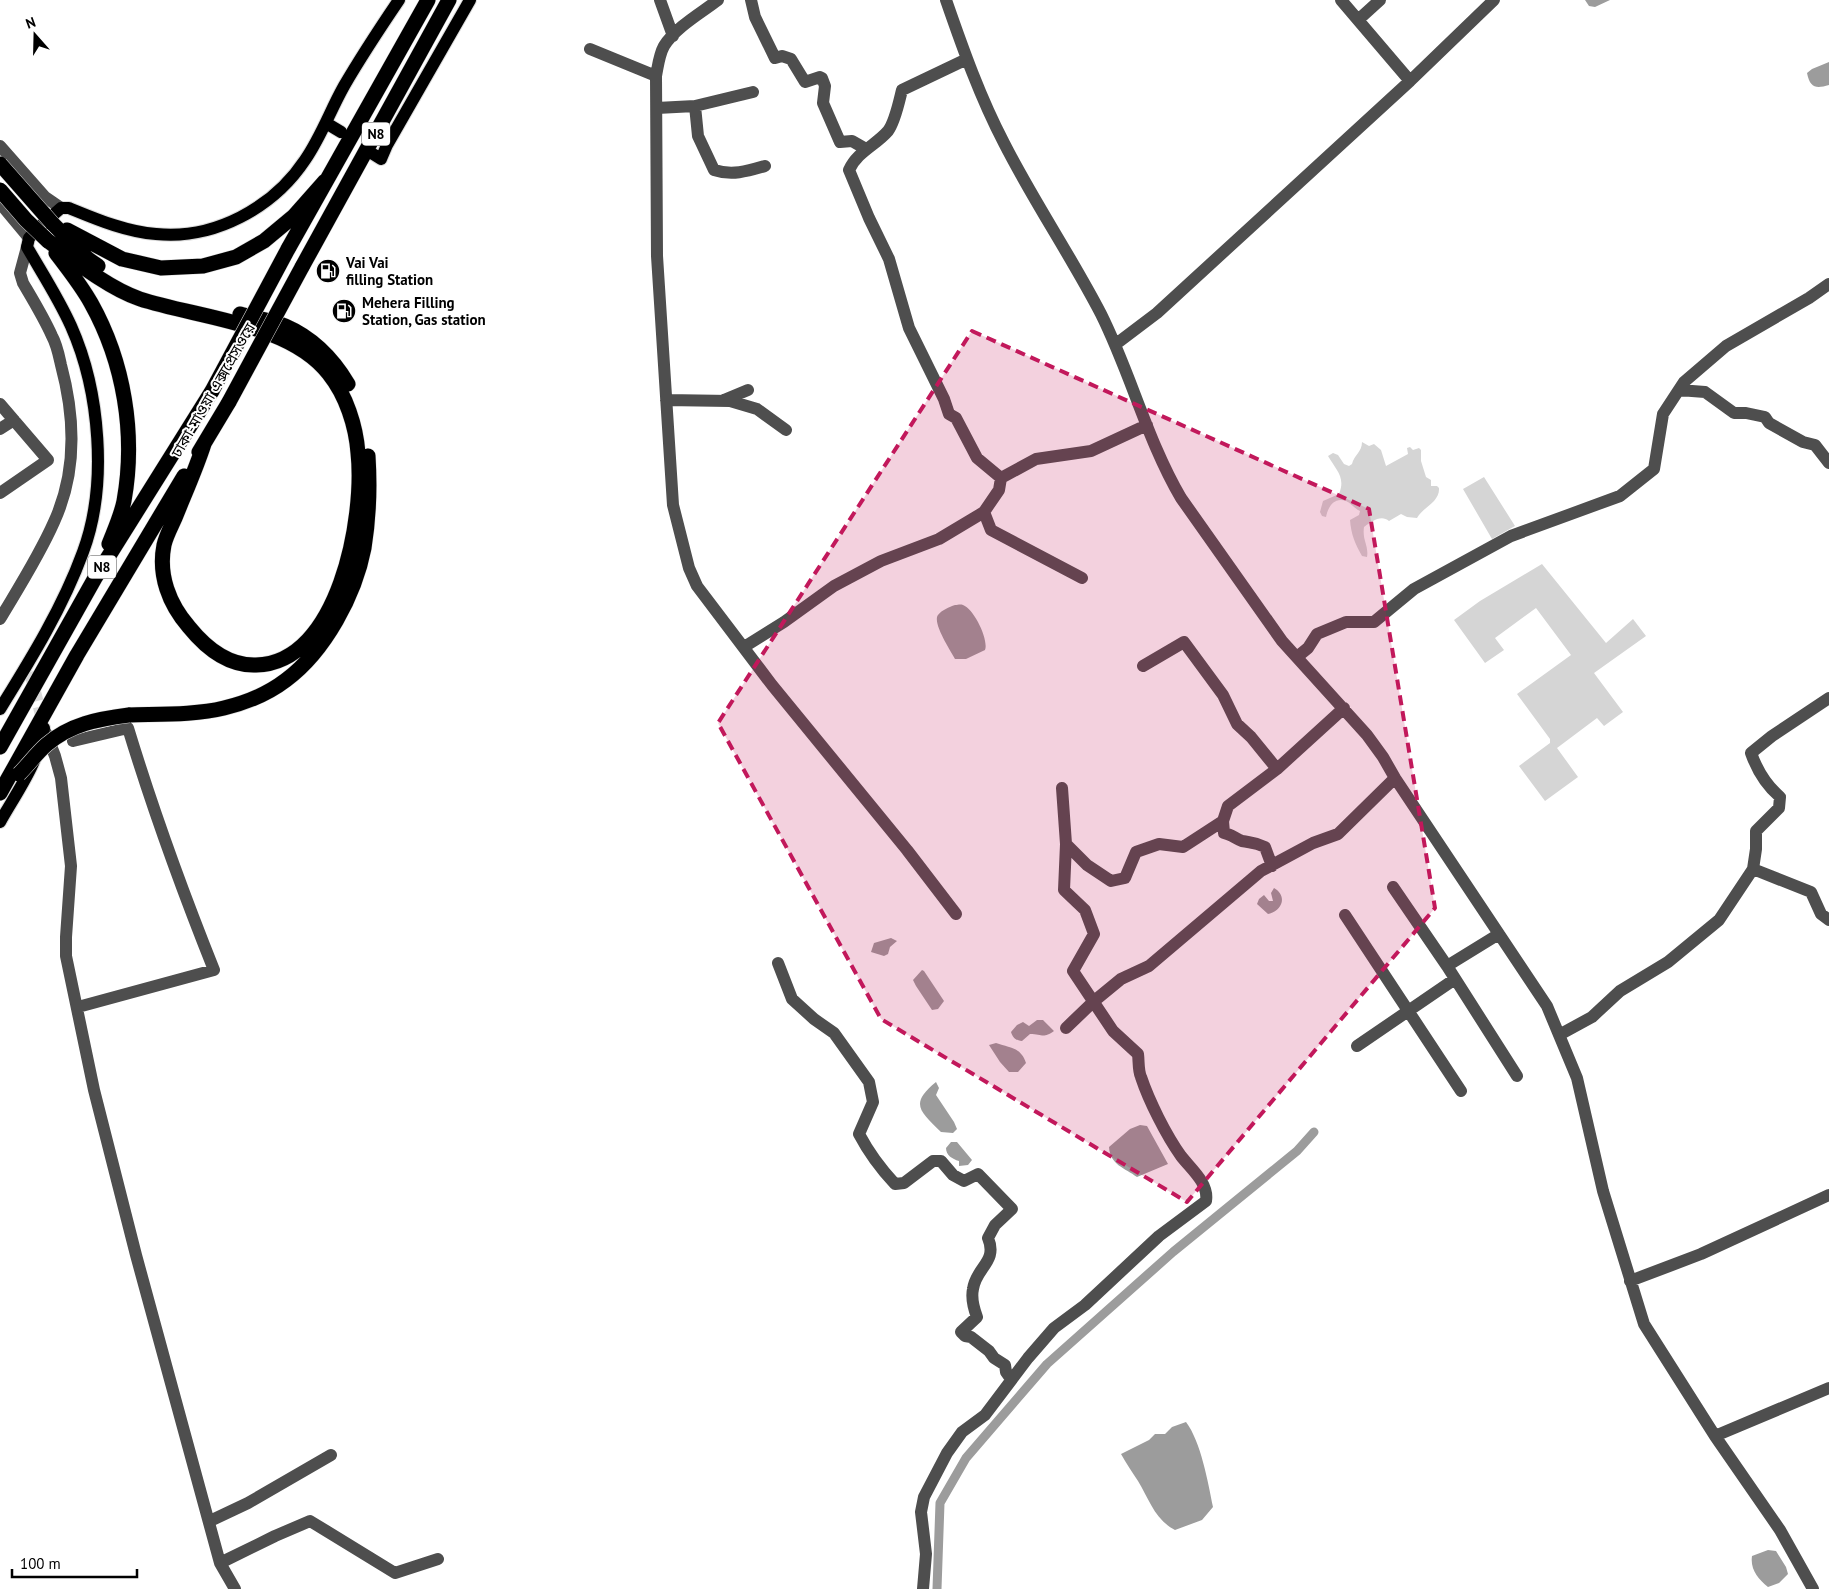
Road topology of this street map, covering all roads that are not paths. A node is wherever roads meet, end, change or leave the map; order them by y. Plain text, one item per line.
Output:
1 (399, 0) edge
2 (428, 0) edge
3 (449, 0) edge
4 (470, 0) edge
5 (660, 0) edge
6 (718, 0) edge
7 (751, 0) edge
8 (946, 0) edge
9 (1341, 0) edge
10 (1380, 0) edge
11 (1494, 0) edge
12 (1358, 20) junction
13 (673, 36) junction
14 (590, 50) dead end
15 (967, 59) junction
16 (656, 76) junction
17 (1410, 81) junction
18 (753, 92) dead end
19 (695, 106) junction
20 (657, 108) junction
21 (326, 123) junction
22 (341, 132) dead end
23 (0, 146) edge
24 (866, 150) junction
25 (373, 154) dead end
26 (0, 164) edge
27 (765, 166) dead end
28 (325, 181) junction
29 (0, 190) edge
30 (0, 203) edge
31 (61, 208) junction
32 (52, 223) junction
33 (48, 241) junction
34 (28, 242) junction
35 (1829, 284) edge
36 (1116, 344) junction
37 (748, 390) dead end
38 (1679, 390) junction
39 (666, 400) junction
40 (722, 401) junction
41 (0, 404) edge
42 (14, 420) junction
43 (1146, 425) junction
44 (0, 429) edge
45 (786, 430) dead end
46 (204, 444) junction
47 (1829, 463) edge
48 (1001, 478) junction
49 (0, 493) edge
50 (984, 512) junction
51 (95, 578) junction
52 (1082, 578) dead end
53 (0, 619) edge
54 (744, 647) junction
55 (1297, 657) junction
56 (1143, 666) dead end
57 (1829, 698) edge
58 (1344, 708) junction
59 (0, 709) edge
60 (44, 728) joint
61 (73, 741) dead end
62 (0, 747) edge
63 (1277, 769) junction
64 (1395, 778) junction
65 (1062, 788) dead end
66 (0, 794) edge
67 (1223, 821) junction
68 (0, 822) edge
69 (1066, 844) junction
70 (1272, 866) junction
71 (1753, 869) junction
72 (1393, 887) dead end
73 (956, 914) dead end
74 (1345, 914) dead end
75 (1829, 920) edge
76 (1499, 934) junction
77 (778, 963) dead end
78 (1447, 966) junction
79 (1455, 979) junction
80 (1093, 1002) junction
81 (78, 1007) junction
82 (1408, 1011) junction
83 (1066, 1028) dead end
84 (1559, 1035) junction
85 (1358, 1046) dead end
86 (1517, 1076) dead end
87 (1461, 1091) dead end
88 (1829, 1195) edge
89 (1630, 1281) junction
90 (1012, 1380) junction
91 (1829, 1388) edge
92 (1715, 1436) junction
93 (331, 1455) dead end
94 (210, 1521) junction
95 (438, 1558) dead end
96 (220, 1563) junction
97 (235, 1589) edge
98 (923, 1589) edge
99 (1813, 1589) edge

1 - 21 main road
2 - 28 highway, ঢাকা-মাওয়া এক্সপ্রেসওয়ে / N8
3 - 46 highway, ঢাকা-মাওয়া এক্সপ্রেসওয়ে / N8, bridge
4 - 25 main road
5 - 13 street
6 - 13 street
7 - 24 street
8 - 15 street
9 - 12 street
10 - 12 street
11 - 17 street
12 - 17 street
13 - 16 street
14 - 16 street
15 - 24 street
15 - 36 street
16 - 20 street
17 - 36 street
18 - 19 street
19 - 20 street
19 - 27 street
20 - 39 street
21 - 22 main road
21 - 31 main road
23 - 31 street
24 - 48 street
26 - 32 highway, bridge
28 - 32 highway
28 - 51 highway, ঢাকা-মাওয়া এক্সপ্রেসওয়ে / N8, bridge
29 - 33 highway, bridge
30 - 34 street
31 - 34 main road
32 - 66 highway, bridge
33 - 46 highway
33 - 51 highway
34 - 53 street
34 - 59 main road
35 - 38 street
36 - 43 street
37 - 40 street
38 - 47 street
38 - 55 street
39 - 40 street
39 - 54 street
40 - 45 street
41 - 42 street
42 - 44 street
42 - 49 street
43 - 48 street
43 - 55 street
46 - 66 highway, ঢাকা-মাওয়া এক্সপ্রেসওয়ে / N8
48 - 50 street
50 - 52 street
50 - 54 street
51 - 62 highway, ঢাকা-মাওয়া এক্সপ্রেসওয়ে / N8
54 - 73 street
55 - 58 street
56 - 63 street
57 - 71 street
58 - 63 street
58 - 64 street
60 - 68 main road
60 - 81 street
61 - 81 street
63 - 67 street
64 - 70 street
64 - 76 street
65 - 69 street
67 - 69 street
67 - 70 street
69 - 80 street
70 - 80 street
71 - 75 street
71 - 84 street
72 - 78 street
74 - 82 street
76 - 78 street
76 - 84 street
77 - 90 street
78 - 79 street
79 - 82 street
79 - 86 street
80 - 83 street
80 - 90 street
81 - 94 street
82 - 85 street
82 - 87 street
84 - 89 street
88 - 89 street
89 - 92 street
90 - 98 street
91 - 92 street
92 - 99 street
93 - 94 street
94 - 96 street
95 - 96 street
96 - 97 street

